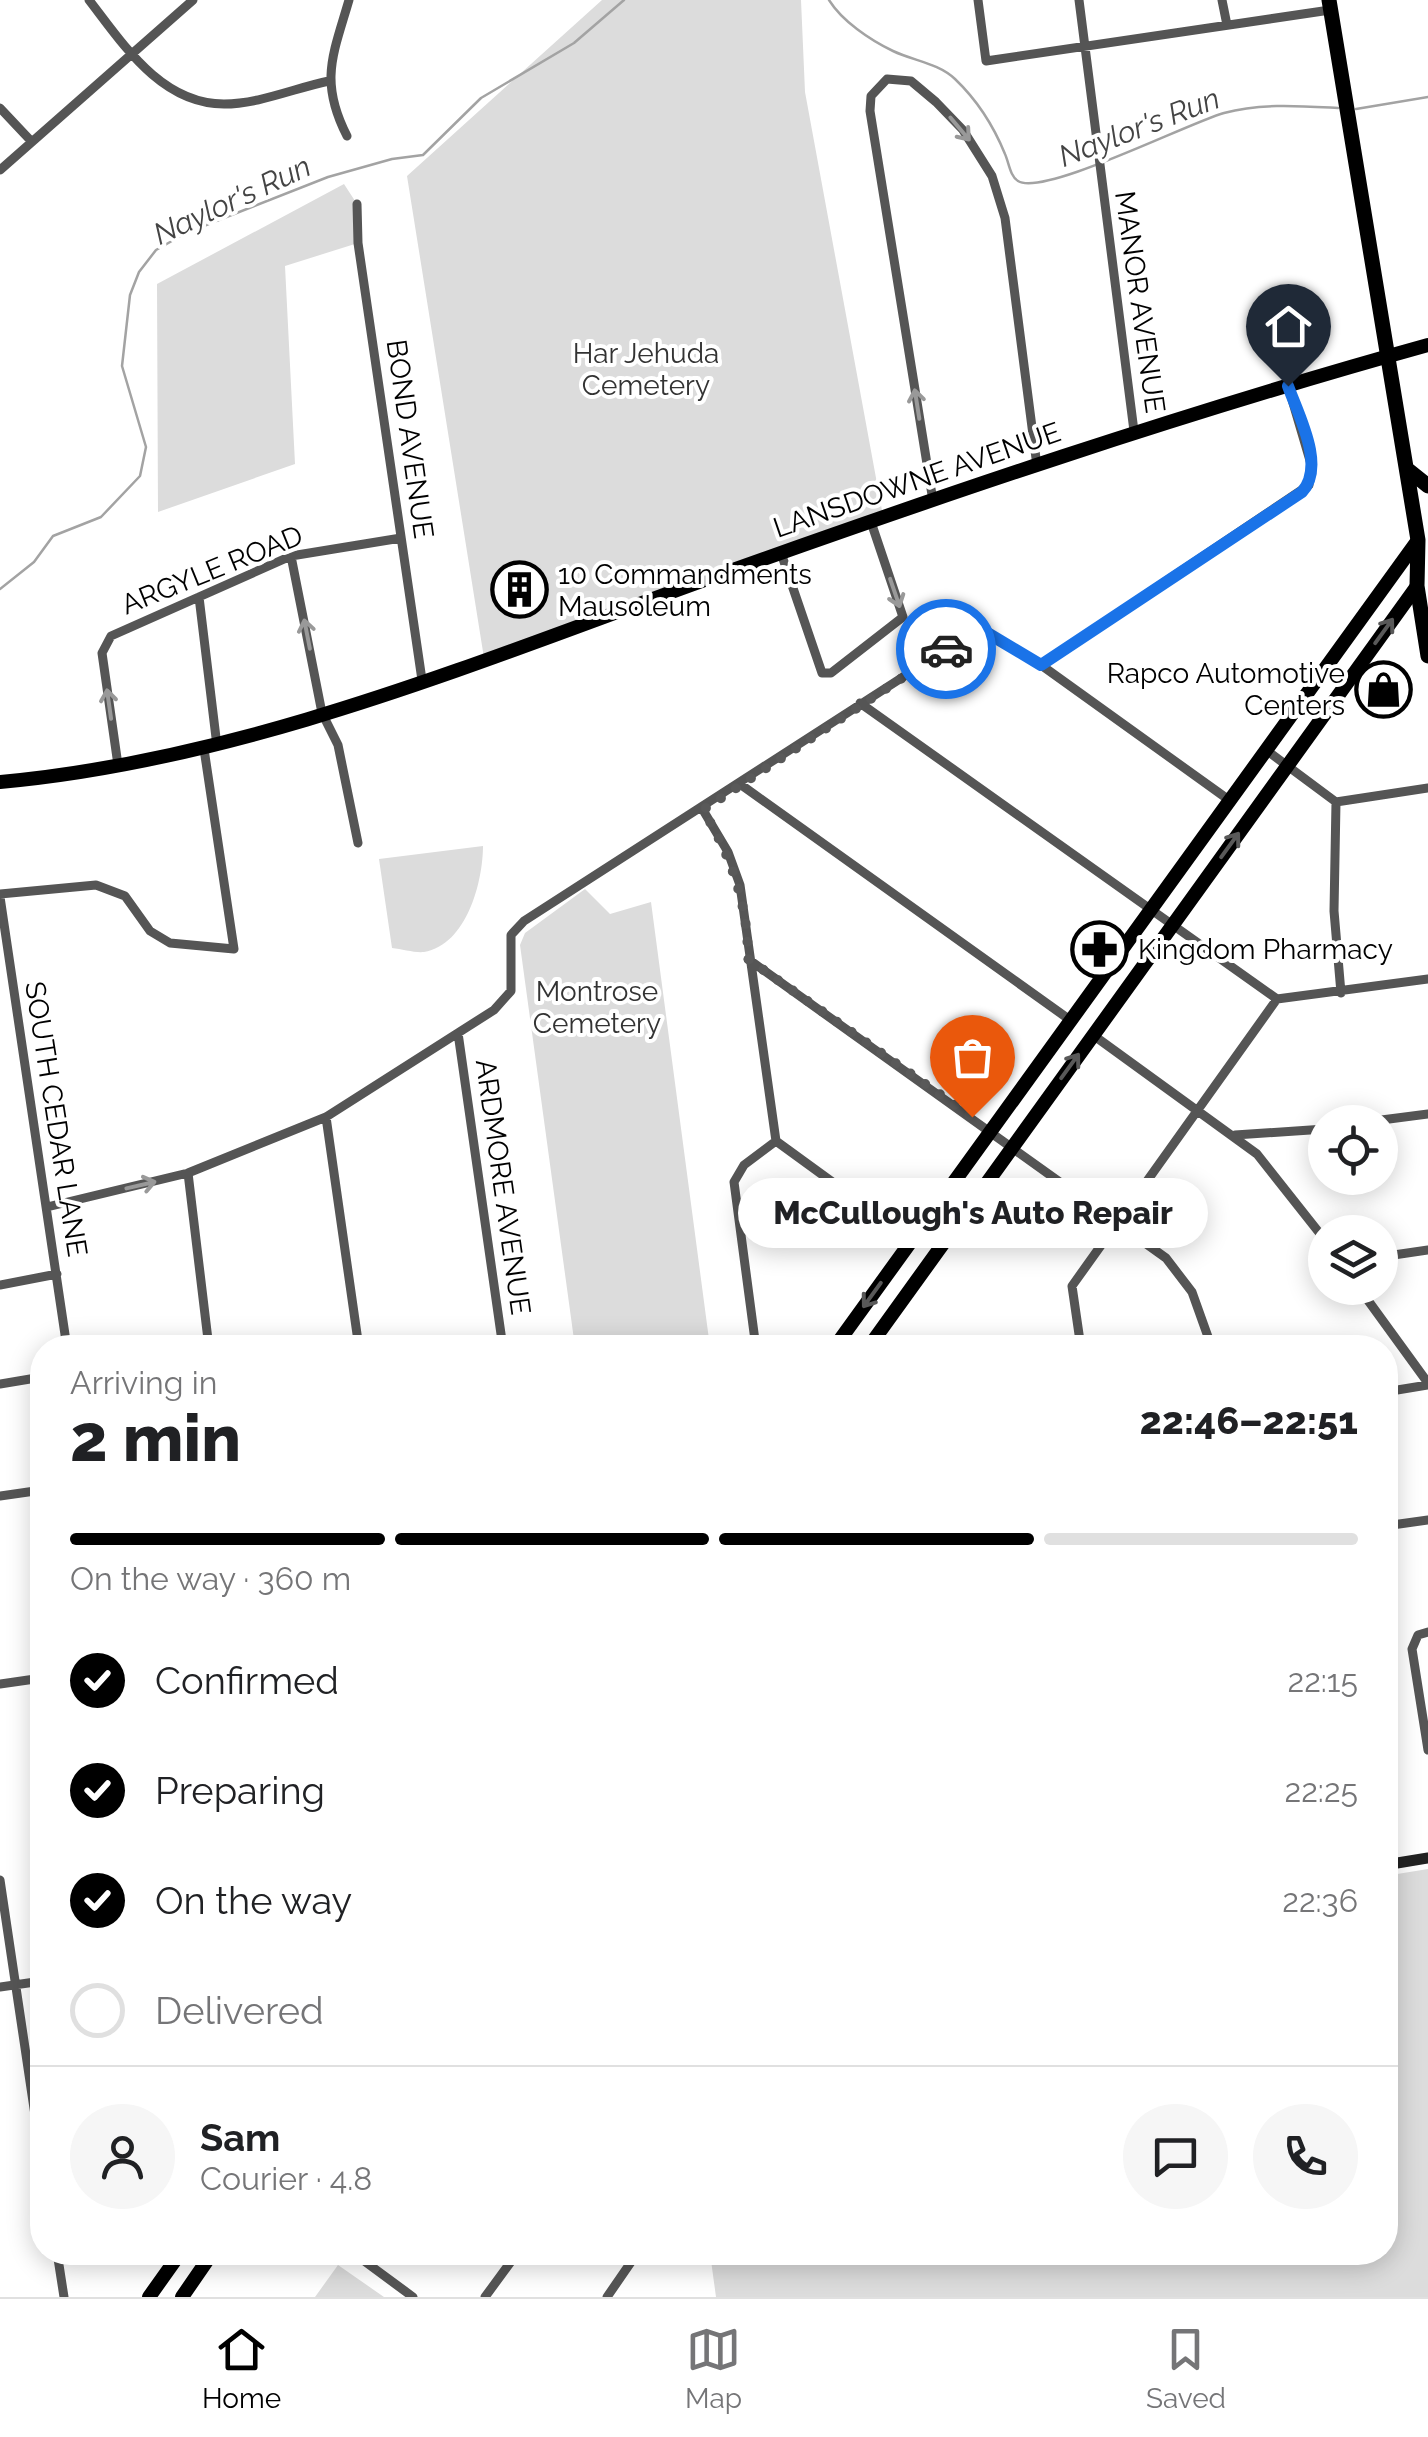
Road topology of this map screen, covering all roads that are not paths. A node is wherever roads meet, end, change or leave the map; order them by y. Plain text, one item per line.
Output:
1 (89, 0) edge
2 (193, 0) edge
3 (349, 0) edge
4 (978, 0) edge
5 (1079, 0) edge
6 (1222, 0) edge
7 (1330, 5) edge
8 (1227, 26) junction
9 (1086, 46) junction
10 (130, 52) junction
11 (329, 81) junction
12 (0, 108) edge
13 (346, 136) dead end
14 (32, 142) junction
15 (0, 170) edge
16 (356, 204) dead end
17 (1428, 346) edge
18 (1390, 356) junction
19 (1288, 386) junction
20 (1134, 432) junction
21 (1037, 466) junction
22 (1407, 469) junction
23 (1428, 486) edge
24 (933, 501) junction
25 (871, 522) junction
26 (1428, 526) edge
27 (401, 538) junction
28 (1418, 540) junction
29 (781, 553) junction
30 (291, 556) junction
31 (1428, 570) edge
32 (1417, 586) junction
33 (198, 598) junction
34 (1428, 656) edge
35 (1041, 665) junction
36 (422, 680) junction
37 (860, 703) junction
38 (322, 713) junction
39 (211, 747) junction
40 (1266, 750) junction
41 (118, 764) junction
42 (1287, 766) junction
43 (0, 782) edge
44 (740, 784) junction
45 (1428, 788) edge
46 (1229, 800) junction
47 (1336, 802) junction
48 (703, 810) junction
49 (358, 844) dead end
50 (0, 895) edge
51 (1151, 909) junction
52 (1173, 924) junction
53 (748, 959) junction
54 (1428, 979) edge
55 (1341, 993) junction
56 (1278, 999) junction
57 (1070, 1020) junction
58 (458, 1033) junction
59 (1093, 1035) junction
60 (1200, 1111) junction
61 (1428, 1114) edge
62 (326, 1117) junction
63 (1398, 1118) edge
64 (1308, 1129) edge
65 (991, 1130) junction
66 (1235, 1134) junction
67 (776, 1141) junction
68 (1013, 1145) junction
69 (188, 1174) junction
70 (46, 1207) junction
71 (1308, 1217) edge
72 (1120, 1222) junction
73 (912, 1240) junction
74 (1428, 1250) edge
75 (1398, 1254) edge
76 (57, 1274) junction
77 (0, 1285) edge
78 (1371, 1305) edge
79 (65, 1335) edge
80 (207, 1335) edge
81 (357, 1335) edge
82 (502, 1335) edge
83 (754, 1335) edge
84 (843, 1335) edge
85 (877, 1335) edge
86 (1079, 1335) edge
87 (1208, 1335) edge
88 (1393, 1335) edge
89 (1398, 1342) edge
90 (30, 1379) edge
91 (0, 1384) edge
92 (1428, 1384) edge
93 (1398, 1390) edge
94 (30, 1492) edge
95 (0, 1496) edge
96 (1428, 1520) edge
97 (1398, 1524) edge
98 (1428, 1632) edge
99 (30, 1680) edge
100 (0, 1684) edge
101 (1426, 1723) edge
102 (1428, 1750) edge
103 (1428, 1858) edge
104 (1398, 1862) edge
105 (0, 1880) edge
106 (30, 1982) edge
107 (14, 1984) junction
108 (0, 1987) edge
109 (30, 2086) edge
110 (59, 2265) edge
111 (172, 2265) edge
112 (204, 2265) edge
113 (370, 2265) edge
114 (508, 2265) edge
115 (629, 2265) edge
116 (64, 2297) edge
117 (149, 2297) edge
118 (182, 2297) edge
119 (413, 2297) edge
120 (485, 2297) edge
121 (608, 2297) edge

1 - 10 street
2 - 10 street
3 - 11 street
4 - 9 street
5 - 9 street, MANOR AVENUE
6 - 8 street
7 - 8 street
7 - 18 highway
8 - 9 street
9 - 20 street, MANOR AVENUE
10 - 11 street
10 - 14 street
11 - 13 street
12 - 14 street
14 - 15 street
16 - 27 street, BOND AVENUE
17 - 18 main road, LANSDOWNE AVENUE
18 - 19 main road, LANSDOWNE AVENUE
18 - 22 highway
19 - 20 main road, LANSDOWNE AVENUE
19 - 35 street
20 - 21 main road, LANSDOWNE AVENUE
21 - 24 main road, LANSDOWNE AVENUE
24 -> 21 street
22 - 23 highway
22 - 28 highway
24 - 25 main road, LANSDOWNE AVENUE
25 - 29 main road, LANSDOWNE AVENUE
25 -> 29 street
26 - 28 highway
27 - 30 street, ARGYLE ROAD
27 - 36 street, BOND AVENUE
28 - 32 highway
28 - 40 main road
29 - 36 main road, LANSDOWNE AVENUE
30 - 33 street, ARGYLE ROAD
38 -> 30 street
31 - 32 highway
32 - 34 highway
42 -> 32 main road
33 - 39 street
41 -> 33 street, ARGYLE ROAD
35 - 37 street
35 - 46 street
36 - 38 main road, LANSDOWNE AVENUE
37 - 44 street
37 - 51 street
38 - 39 main road, LANSDOWNE AVENUE
38 - 49 street
39 - 41 main road, LANSDOWNE AVENUE
39 - 50 street
40 - 42 street
40 - 46 main road
41 - 43 main road, LANSDOWNE AVENUE
42 - 47 street
52 -> 42 main road
44 - 48 street
44 - 57 street
45 - 47 street
46 - 51 main road
47 - 55 street
48 - 53 street
48 - 58 street
50 - 70 street, SOUTH CEDAR LANE
51 - 52 street
51 - 57 main road
52 - 56 street
52 - 59 main road
53 - 65 street
53 - 67 street
54 - 55 street
55 - 56 street
56 - 60 street
57 - 65 main road
58 - 62 street
58 - 82 street, ARDMORE AVENUE
59 - 60 street
68 -> 59 main road
60 - 66 street
60 - 72 street
61 - 63 street
62 - 69 street
62 - 81 street
64 - 66 street
65 - 68 street
65 - 73 main road
66 - 71 street
67 - 73 street
67 - 83 street
68 - 72 street
68 - 85 main road
70 -> 69 street
69 - 80 street
70 - 76 street, SOUTH CEDAR LANE
72 - 86 street
72 - 87 street
73 -> 84 main road
74 - 75 street
76 - 77 street
76 - 79 street, SOUTH CEDAR LANE
78 - 88 street
89 - 92 street
90 - 91 street
92 - 93 street
94 - 95 street
96 - 97 street
98 - 101 street
99 - 100 street
101 - 102 street
103 - 104 street
105 - 107 street
106 - 107 street
107 - 108 street
107 - 109 street
110 - 116 street
111 - 117 main road
112 - 118 main road
113 - 119 street
114 - 120 street
115 - 121 street

